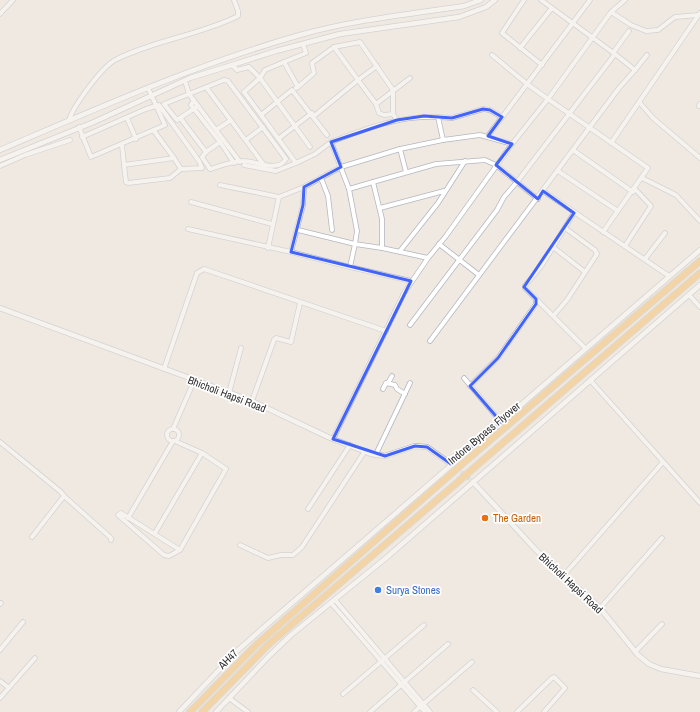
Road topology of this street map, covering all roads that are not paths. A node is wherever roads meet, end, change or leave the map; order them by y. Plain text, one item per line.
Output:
1 (13, 0) edge
2 (234, 0) edge
3 (481, 0) edge
4 (495, 0) edge
5 (524, 0) edge
6 (541, 0) edge
7 (590, 0) edge
8 (625, 0) edge
9 (551, 9) junction
10 (611, 12) junction
11 (0, 14) edge
12 (699, 14) edge
13 (572, 24) junction
14 (629, 32) dead end
15 (592, 38) junction
16 (303, 44) junction
17 (334, 47) junction
18 (520, 48) junction
19 (614, 54) junction
20 (492, 55) dead end
21 (646, 55) dead end
22 (284, 62) junction
23 (232, 65) junction
24 (542, 65) junction
25 (377, 66) junction
26 (635, 70) junction
27 (260, 78) junction
28 (410, 78) dead end
29 (358, 80) junction
30 (185, 81) junction
31 (527, 84) junction
32 (298, 86) junction
33 (206, 87) junction
34 (148, 88) junction
35 (292, 90) junction
36 (393, 90) junction
37 (189, 94) junction
38 (152, 96) junction
39 (548, 99) junction
40 (194, 100) junction
41 (277, 102) junction
42 (640, 102) junction
43 (376, 104) junction
44 (156, 106) junction
45 (198, 106) junction
46 (194, 109) junction
47 (393, 114) junction
48 (570, 114) junction
49 (261, 115) junction
50 (313, 115) junction
51 (438, 117) junction
52 (502, 117) junction
53 (127, 118) junction
54 (181, 119) junction
55 (69, 120) junction
56 (231, 120) junction
57 (397, 120) junction
58 (295, 126) junction
59 (79, 127) junction
60 (263, 127) junction
61 (590, 128) junction
62 (216, 130) junction
63 (154, 131) junction
64 (327, 135) dead end
65 (488, 136) junction
66 (82, 137) junction
67 (278, 138) junction
68 (136, 139) junction
69 (70, 140) dead end
70 (246, 140) junction
71 (443, 140) junction
72 (220, 142) junction
73 (330, 142) junction
74 (611, 142) junction
75 (512, 144) junction
76 (122, 145) junction
77 (310, 147) dead end
78 (400, 149) junction
79 (0, 150) edge
80 (574, 150) junction
81 (206, 152) junction
82 (174, 158) junction
83 (700, 158) edge
84 (0, 160) edge
85 (465, 161) junction
86 (234, 162) junction
87 (240, 162) junction
88 (296, 163) junction
89 (124, 165) junction
90 (244, 165) dead end
91 (264, 165) junction
92 (496, 165) junction
93 (0, 166) edge
94 (340, 167) junction
95 (181, 169) junction
96 (558, 171) junction
97 (406, 172) junction
98 (321, 178) junction
99 (642, 178) junction
100 (373, 182) junction
101 (517, 182) junction
102 (220, 185) dead end
103 (304, 187) junction
104 (349, 188) junction
105 (444, 191) junction
106 (544, 191) junction
107 (634, 191) junction
108 (279, 197) junction
109 (538, 198) junction
110 (191, 202) dead end
111 (380, 208) junction
112 (618, 211) junction
113 (574, 213) junction
114 (700, 221) edge
115 (272, 224) junction
116 (565, 228) junction
117 (188, 229) dead end
118 (298, 230) junction
119 (332, 230) dead end
120 (603, 232) junction
121 (666, 233) dead end
122 (355, 244) junction
123 (439, 244) junction
124 (625, 246) junction
125 (553, 247) junction
126 (268, 248) junction
127 (382, 248) junction
128 (700, 250) edge
129 (400, 251) junction
130 (291, 252) junction
131 (428, 258) junction
132 (645, 259) junction
133 (459, 261) junction
134 (700, 261) edge
135 (350, 268) junction
136 (585, 272) junction
137 (700, 272) edge
138 (479, 275) junction
139 (669, 276) junction
140 (411, 281) junction
141 (700, 285) edge
142 (689, 295) junction
143 (536, 299) junction
144 (300, 302) junction
145 (700, 307) edge
146 (0, 308) edge
147 (554, 315) junction
148 (410, 325) dead end
149 (386, 331) junction
150 (430, 341) dead end
151 (242, 348) dead end
152 (585, 348) junction
153 (164, 369) junction
154 (392, 376) dead end
155 (464, 378) dead end
156 (590, 380) junction
157 (194, 381) junction
158 (410, 383) dead end
159 (388, 384) junction
160 (470, 386) junction
161 (383, 389) dead end
162 (229, 393) junction
163 (405, 394) junction
164 (252, 401) junction
165 (501, 422) junction
166 (173, 429) junction
167 (333, 439) junction
168 (174, 441) junction
169 (0, 442) edge
170 (350, 446) junction
171 (366, 451) junction
172 (202, 453) junction
173 (376, 454) junction
174 (663, 462) junction
175 (451, 464) junction
176 (473, 482) junction
177 (64, 496) junction
178 (700, 502) edge
179 (308, 510) dead end
180 (128, 518) junction
181 (155, 533) junction
182 (32, 537) dead end
183 (662, 538) dead end
184 (111, 540) dead end
185 (240, 545) dead end
186 (180, 550) junction
187 (564, 575) junction
188 (333, 602) junction
189 (600, 608) junction
190 (280, 613) junction
191 (284, 621) junction
192 (23, 622) dead end
193 (424, 624) dead end
194 (662, 624) dead end
195 (286, 630) junction
196 (291, 636) junction
197 (448, 644) dead end
198 (0, 650) edge
199 (635, 652) junction
200 (35, 658) dead end
201 (383, 660) junction
202 (472, 662) dead end
203 (700, 676) edge
204 (0, 680) edge
205 (404, 684) junction
206 (9, 688) junction
207 (473, 690) dead end
208 (343, 694) dead end
209 (0, 698) edge
210 (229, 698) junction
211 (422, 705) junction
212 (179, 712) edge
213 (190, 712) edge
214 (202, 712) edge
215 (216, 712) edge
216 (248, 712) edge
217 (370, 712) edge
218 (414, 712) edge
219 (425, 712) edge
220 (430, 712) edge
221 (497, 712) edge
222 (517, 712) edge
223 (544, 712) edge

1 - 11 street
2 - 55 street
3 - 34 street
4 - 16 street
5 - 18 street
6 - 9 street
7 - 13 street
8 - 10 street
9 - 13 street
9 - 18 street
10 - 12 street
10 - 15 street
12 - 42 street
13 - 15 street
13 - 24 street
14 - 19 street
15 - 19 street
15 - 39 street
16 - 22 street
16 - 23 street
17 - 25 street
17 - 29 street
17 - 32 street
18 - 24 street
19 - 26 street
19 - 48 street
20 - 31 street
21 - 26 street
22 - 27 street
22 - 32 street
23 - 27 street
23 - 30 street
24 - 31 street
25 - 29 street
25 - 36 street
26 - 61 street
27 - 41 street
27 - 49 street
28 - 36 street
29 - 43 street
29 - 50 street
30 - 37 street
30 - 38 street
31 - 39 street
31 - 52 street
32 - 35 street
33 - 37 street
33 - 56 street
33 - 60 street
34 - 38 street
34 - 55 street
35 - 41 street
35 - 50 street
36 - 43 street
36 - 47 street
37 - 40 street
37 - 54 street
38 - 44 street
38 - 59 street
39 - 48 street
39 - 75 street
40 - 45 street
40 - 46 street
41 - 49 street
41 - 58 street
42 - 74 street
42 - 83 street
43 - 47 street
44 - 53 street
44 - 63 street
44 - 95 street
45 - 46 street
45 - 62 street
46 - 54 street
46 - 72 street
47 - 57 street
48 - 61 street
48 - 101 street
49 - 67 street
50 - 58 street
50 - 64 street
51 - 52 street
51 - 57 street
51 - 71 street
52 - 65 street
53 - 66 street
53 - 68 street
54 - 81 street
55 - 79 street
56 - 62 street
56 - 70 street
57 - 73 street
58 - 67 street
58 - 77 street
59 - 66 street
59 - 84 street
60 - 70 street
60 - 91 street
61 - 74 street
61 - 80 street
62 - 87 street
63 - 68 street
63 - 82 street
65 - 71 street
65 - 75 street
66 - 76 street
67 - 88 street
68 - 76 street
69 - 93 street
70 - 91 street
71 - 78 street
72 - 81 street
72 - 86 street
73 - 88 street
73 - 94 street
74 - 99 street
75 - 92 street
76 - 89 street
78 - 94 street
78 - 97 street
80 - 96 street
80 - 107 street
81 - 86 street
82 - 89 street
82 - 95 street
85 - 92 street
85 - 97 street
85 - 105 street
86 - 87 street
87 - 91 street
88 - 90 street
89 - 95 street
92 - 101 street
92 - 123 street
94 - 98 street
94 - 104 street
96 - 106 street
96 - 112 street
97 - 100 street
98 - 103 street
98 - 119 street
99 - 107 street
99 - 114 street
100 - 104 street
100 - 111 street
101 - 109 street
101 - 133 street
102 - 108 street
103 - 108 street
103 - 118 street
104 - 122 street
105 - 111 street
105 - 129 street
106 - 109 street
106 - 113 street
107 - 112 street
107 - 124 street
108 - 115 street
109 - 138 street
110 - 115 street
111 - 127 street
112 - 120 street
113 - 116 street
113 - 120 street
115 - 126 street
116 - 125 street
116 - 136 street
117 - 126 street
118 - 122 street
118 - 130 street
120 - 124 street
121 - 132 street
122 - 127 street
122 - 135 street
123 - 131 street
123 - 133 street
124 - 132 street
125 - 136 street
125 - 143 street
126 - 130 street
127 - 129 street
128 - 139 street
129 - 131 street
130 - 135 street
131 - 140 street
132 - 139 street
133 - 138 street
133 - 148 street
134 - 191 highway, Indore Bypass Flyover, bridge
135 - 140 street
136 - 147 street
137 - 195 highway, Indore Bypass Flyover, bridge
138 - 150 street
139 - 152 street
140 - 149 street
141 - 142 street
142 - 145 street
142 - 156 street
143 - 147 street
143 - 160 street
144 - 149 street
144 - 153 street
144 - 164 street
146 - 153 street, Bhicholi Hapsi Road
147 - 152 street
149 - 167 street
151 - 162 street
152 - 165 street
153 - 157 street, Bhicholi Hapsi Road
154 - 159 street
155 - 160 street
156 - 174 street
156 - 176 street
157 - 162 street, Bhicholi Hapsi Road
157 - 166 street
158 - 163 street
159 - 161 street
159 - 163 street
160 - 165 street
162 - 164 street, Bhicholi Hapsi Road
163 - 173 street
164 - 167 street, Bhicholi Hapsi Road
165 - 175 street
166 - 168 street
166 - 168 street
167 - 170 street, Bhicholi Hapsi Road
168 - 172 street
168 - 180 street
169 - 177 street
170 - 171 street, Bhicholi Hapsi Road
170 - 179 street
171 - 173 street, Bhicholi Hapsi Road
171 - 185 street
172 - 181 street
172 - 186 street
173 - 175 street, Bhicholi Hapsi Road
174 - 178 street
174 - 187 street
175 - 190 street
176 - 187 street, Bhicholi Hapsi Road
176 - 188 street
177 - 182 street
177 - 184 street
180 - 181 street
180 - 186 street
181 - 186 street
183 - 189 street
187 - 189 street, Bhicholi Hapsi Road
188 - 196 street
188 - 201 street
189 - 199 street, Bhicholi Hapsi Road
190 - 191 highway
190 - 212 street
191 - 213 highway, AH47
192 - 198 street
193 - 201 street
194 - 199 street
195 - 196 highway
195 - 214 highway, Indore Bypass Flyover
196 - 210 street
197 - 205 street
199 - 203 street, Bhicholi Hapsi Road
200 - 206 street
201 - 205 street
201 - 208 street
202 - 211 street
204 - 206 street
205 - 211 street
205 - 217 street
206 - 209 street
207 - 221 street
210 - 215 street
210 - 216 street
211 - 218 street
211 - 219 street
211 - 220 street
222 - 223 street

